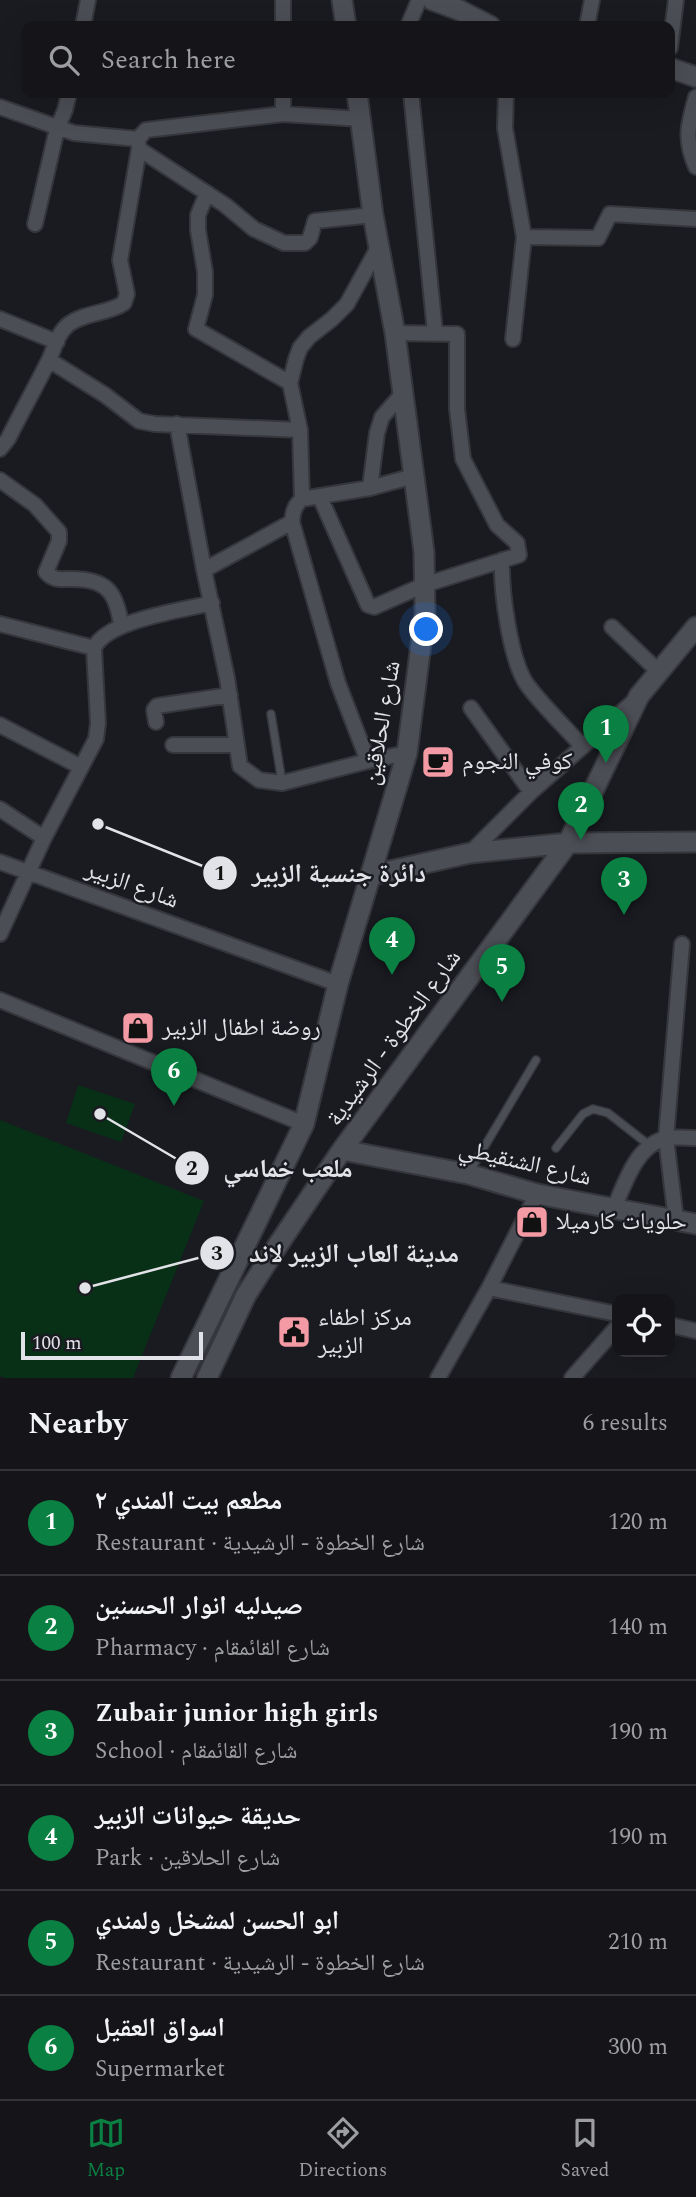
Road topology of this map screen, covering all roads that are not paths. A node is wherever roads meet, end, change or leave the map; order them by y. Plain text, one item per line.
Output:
1 (88, 0) edge
2 (283, 0) edge
3 (342, 0) edge
4 (419, 0) edge
5 (432, 0) edge
6 (592, 0) edge
7 (676, 0) edge
8 (84, 21) edge
9 (283, 21) edge
10 (345, 21) edge
11 (410, 21) edge
12 (480, 21) edge
13 (588, 21) edge
14 (673, 21) edge
15 (675, 70) edge
16 (696, 77) edge
17 (696, 97) edge
18 (68, 98) edge
19 (283, 98) edge
20 (358, 98) edge
21 (412, 98) edge
22 (506, 98) edge
23 (0, 107) edge
24 (283, 114) junction
25 (361, 119) junction
26 (57, 129) junction
27 (139, 144) junction
28 (696, 167) edge
29 (207, 193) junction
30 (373, 215) junction
31 (696, 219) edge
32 (35, 224) dead end
33 (524, 236) junction
34 (379, 246) junction
35 (0, 319) edge
36 (435, 332) junction
37 (395, 333) junction
38 (513, 339) dead end
39 (57, 341) junction
40 (49, 360) junction
41 (290, 383) junction
42 (403, 393) junction
43 (177, 424) junction
44 (300, 430) junction
45 (0, 449) edge
46 (414, 476) junction
47 (0, 480) edge
48 (370, 488) junction
49 (320, 497) junction
50 (302, 499) junction
51 (292, 522) junction
52 (502, 560) junction
53 (204, 570) junction
54 (424, 585) junction
55 (212, 603) junction
56 (0, 624) edge
57 (121, 625) junction
58 (612, 627) dead end
59 (696, 627) edge
60 (94, 648) junction
61 (659, 672) junction
62 (230, 695) junction
63 (639, 696) junction
64 (471, 708) dead end
65 (271, 714) dead end
66 (156, 722) dead end
67 (0, 725) edge
68 (237, 744) junction
69 (173, 745) dead end
70 (582, 747) junction
71 (407, 753) junction
72 (368, 761) junction
73 (81, 767) junction
74 (282, 783) junction
75 (531, 792) junction
76 (0, 809) edge
77 (44, 838) junction
78 (696, 842) edge
79 (568, 843) junction
80 (470, 853) junction
81 (0, 862) edge
82 (28, 872) junction
83 (372, 875) junction
84 (0, 934) edge
85 (682, 944) dead end
86 (338, 984) junction
87 (0, 1000) edge
88 (536, 1060) dead end
89 (304, 1124) junction
90 (666, 1138) junction
91 (696, 1138) edge
92 (649, 1145) junction
93 (556, 1148) dead end
94 (342, 1150) junction
95 (468, 1174) junction
96 (537, 1194) junction
97 (614, 1208) junction
98 (676, 1220) junction
99 (696, 1224) edge
100 (489, 1288) junction
101 (612, 1313) edge
102 (675, 1326) edge
103 (696, 1331) edge
104 (204, 1333) junction
105 (612, 1333) edge
106 (224, 1342) junction
107 (212, 1376) edge
108 (181, 1378) edge
109 (438, 1378) edge
110 (572, 1378) edge

1 - 8 street
2 - 9 street
3 - 10 main road
4 - 11 street
5 - 12 main road
6 - 13 street
7 - 14 street
15 - 16 main road
17 - 28 street
18 - 26 street
19 - 24 street
20 - 25 main road, شارع الحلاقين
21 - 36 street
22 - 33 street
23 - 26 street
24 - 25 street
24 - 27 street
25 - 30 main road, شارع الحلاقين
26 - 27 street
26 - 32 street
27 - 29 street
27 - 39 street
29 - 30 street
29 - 41 street
30 - 34 main road, شارع الحلاقين
31 - 33 street
33 - 38 street
34 - 37 main road, شارع الحلاقين
34 - 41 street
35 - 39 street
36 - 37 street
36 - 52 street
37 - 42 main road, شارع الحلاقين
39 - 40 street
40 - 43 street
40 - 45 street
41 - 44 street
42 - 46 main road, شارع الحلاقين
42 - 48 street
43 - 44 street
43 - 53 street
44 - 50 street
46 - 48 street
46 - 54 main road, شارع الحلاقين
47 - 57 street
48 - 49 street
49 - 50 street
49 - 54 street
50 - 51 street
51 - 53 street
51 - 72 street
52 - 54 street
52 - 70 street
53 - 55 street
54 - 71 main road, شارع الحلاقين
55 - 57 street
55 - 62 street
56 - 60 street
57 - 60 street
58 - 61 street
59 - 61 main road, شارع الخطوة - الرشيدية
60 - 73 street
61 - 63 main road, شارع الخطوة - الرشيدية
62 - 66 street
62 - 68 street
63 - 70 street
63 - 79 main road, شارع الخطوة - الرشيدية
64 - 75 street
65 - 74 lane
67 - 73 street
68 - 69 street
68 - 74 street
70 - 75 street
71 - 72 street
71 - 83 main road, شارع الحلاقين
72 - 74 street
73 - 77 street
75 - 80 street
76 - 77 street
77 - 82 street
78 - 79 main road
79 - 80 main road
79 - 94 main road, شارع الخطوة - الرشيدية
80 - 83 main road
81 - 82 street, شارع الزبير
82 - 84 street
82 - 86 street, شارع الزبير
83 - 86 main road, شارع الحلاقين
85 - 90 street
86 - 89 main road, شارع الحلاقين
87 - 89 street
88 - 95 lane
89 - 104 main road, شارع الحلاقين
90 - 91 street
90 - 92 street
90 - 98 street
92 - 93 lane
92 - 97 street
94 - 95 main road, شارع الشنقيطي
94 - 106 main road, شارع الخطوة - الرشيدية
95 - 96 main road, شارع الشنقيطي
96 - 97 main road, شارع الشنقيطي
96 - 100 street
97 - 98 main road, شارع الشنقيطي
98 - 99 main road, شارع الشنقيطي
100 - 101 street
100 - 109 street
102 - 103 street
104 - 106 main road
104 - 108 main road, شارع الحلاقين
105 - 110 street
106 - 107 main road, شارع الخطوة - الرشيدية

